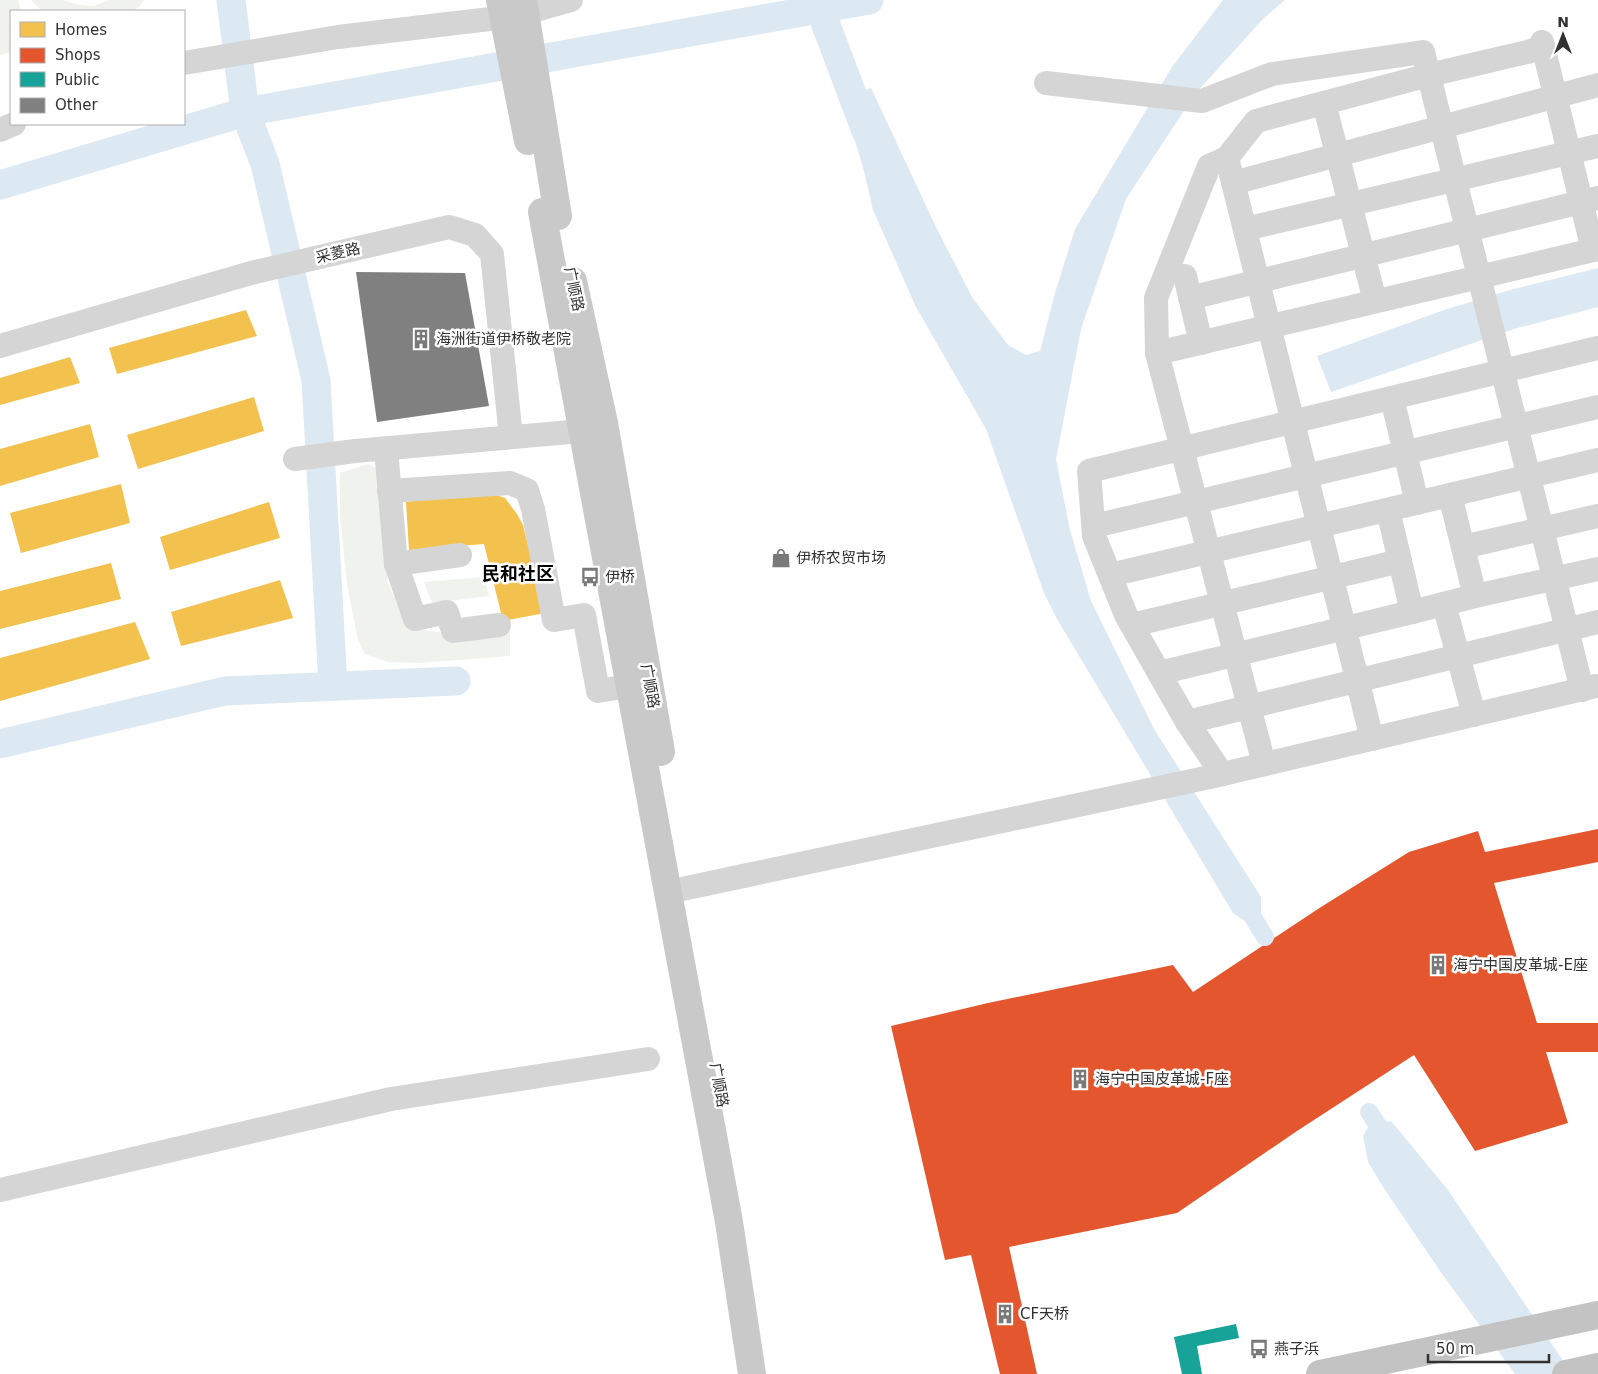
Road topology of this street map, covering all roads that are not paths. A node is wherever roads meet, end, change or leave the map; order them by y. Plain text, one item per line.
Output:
1 (500, 0) edge
2 (523, 0) edge
3 (572, 0) edge
4 (185, 63) edge
5 (1429, 75) junction
6 (1046, 83) dead end
7 (1598, 85) edge
8 (1556, 97) junction
9 (1324, 103) junction
10 (12, 125) edge
11 (1442, 127) junction
12 (0, 130) edge
13 (1598, 146) edge
14 (1569, 153) junction
15 (1338, 155) junction
16 (1227, 158) junction
17 (1455, 180) junction
18 (1234, 183) junction
19 (1590, 200) edge
20 (1350, 204) junction
21 (550, 214) junction
22 (1245, 229) junction
23 (1468, 230) junction
24 (1596, 249) edge
25 (1363, 256) junction
26 (1479, 277) junction
27 (1258, 281) junction
28 (1375, 301) junction
29 (1269, 326) junction
30 (1201, 343) junction
31 (0, 346) edge
32 (1598, 348) edge
33 (1156, 353) junction
34 (1501, 363) junction
35 (1392, 398) junction
36 (1598, 407) edge
37 (1293, 422) junction
38 (1516, 426) junction
39 (582, 431) junction
40 (511, 437) junction
41 (386, 448) junction
42 (1182, 449) junction
43 (1405, 452) junction
44 (295, 459) dead end
45 (1598, 460) edge
46 (1306, 475) junction
47 (1529, 476) junction
48 (390, 491) junction
49 (1450, 494) junction
50 (1195, 502) junction
51 (1417, 503) junction
52 (1388, 510) junction
53 (1598, 516) edge
54 (1094, 526) junction
55 (1319, 526) junction
56 (1542, 529) junction
57 (1463, 547) junction
58 (1208, 552) junction
59 (460, 555) dead end
60 (1400, 561) junction
61 (396, 564) junction
62 (1598, 569) edge
63 (1110, 575) junction
64 (1332, 578) junction
65 (1554, 579) junction
66 (1476, 596) junction
67 (1222, 604) junction
68 (1444, 604) junction
69 (1412, 612) junction
70 (1598, 622) edge
71 (499, 625) dead end
72 (1132, 625) junction
73 (1344, 628) junction
74 (1567, 630) junction
75 (1235, 654) junction
76 (1458, 656) junction
77 (1159, 673) junction
78 (1358, 680) junction
79 (639, 685) junction
80 (1590, 688) edge
81 (1248, 706) junction
82 (1474, 715) junction
83 (1187, 722) junction
84 (1372, 739) junction
85 (1264, 764) junction
86 (1216, 776) junction
87 (676, 890) junction
88 (648, 1060) dead end
89 (0, 1190) edge
90 (1598, 1315) edge
91 (752, 1374) edge
92 (772, 1374) edge
93 (1320, 1374) edge

1 - 21 main road, bridge
2 - 21 main road, 广顺路, bridge
3 - 4 street
5 - 6 street
5 - 8 street
5 - 9 street
5 - 11 street
7 - 8 street
8 - 11 street
8 - 14 street
9 - 15 street
9 - 16 street
10 - 12 street
11 - 15 street
11 - 17 street
13 - 14 street
14 - 17 street
14 - 19 street
15 - 18 street
15 - 20 street
16 - 18 street
16 - 33 street
17 - 20 street
17 - 23 street
18 - 22 street
19 - 23 street
19 - 24 street
20 - 22 street
20 - 25 street
21 - 39 main road, 广顺路
21 - 79 main road, 广顺路
22 - 27 street
23 - 25 street
23 - 26 street
24 - 26 street
25 - 27 street
25 - 28 street
26 - 28 street
26 - 34 street
27 - 29 street
27 - 30 street
28 - 29 street
29 - 30 street
29 - 37 street
30 - 33 street
31 - 40 street, 采菱路
32 - 34 street
33 - 42 street
34 - 35 street
34 - 38 street
35 - 37 street
35 - 43 street
36 - 38 street
37 - 42 street
37 - 46 street
38 - 43 street
38 - 47 street
39 - 40 street
39 - 79 main road, 广顺路
40 - 41 street
41 - 44 street
41 - 48 street
42 - 50 street
42 - 54 street
43 - 46 street
43 - 51 street
45 - 47 street
46 - 50 street
46 - 55 street
47 - 49 street
47 - 56 street
48 - 61 street
48 - 79 street
49 - 51 street
49 - 57 street
50 - 54 street
50 - 58 street
51 - 52 street
52 - 55 street
52 - 60 street
53 - 56 street
54 - 63 street
55 - 58 street
55 - 64 street
56 - 57 street
56 - 65 street
57 - 66 street
58 - 63 street
58 - 67 street
59 - 61 street
60 - 64 street
60 - 69 street
61 - 71 street
62 - 65 street
63 - 72 street
64 - 67 street
64 - 73 street
65 - 66 street
65 - 74 street
66 - 68 street
67 - 72 street
67 - 75 street
68 - 69 street
68 - 76 street
69 - 73 street
70 - 74 street
72 - 77 street
73 - 75 street
73 - 78 street
74 - 76 street
74 - 80 street
75 - 77 street
75 - 81 street
76 - 78 street
76 - 82 street
77 - 83 street
78 - 81 street
78 - 84 street
79 - 87 main road, 广顺路
80 - 82 street
81 - 83 street
81 - 85 street
82 - 84 street
83 - 86 street
84 - 85 street
85 - 86 street
86 - 87 street
87 - 91 main road, 广顺路
87 - 92 main road, 广顺路
88 - 89 street
90 - 93 highway

